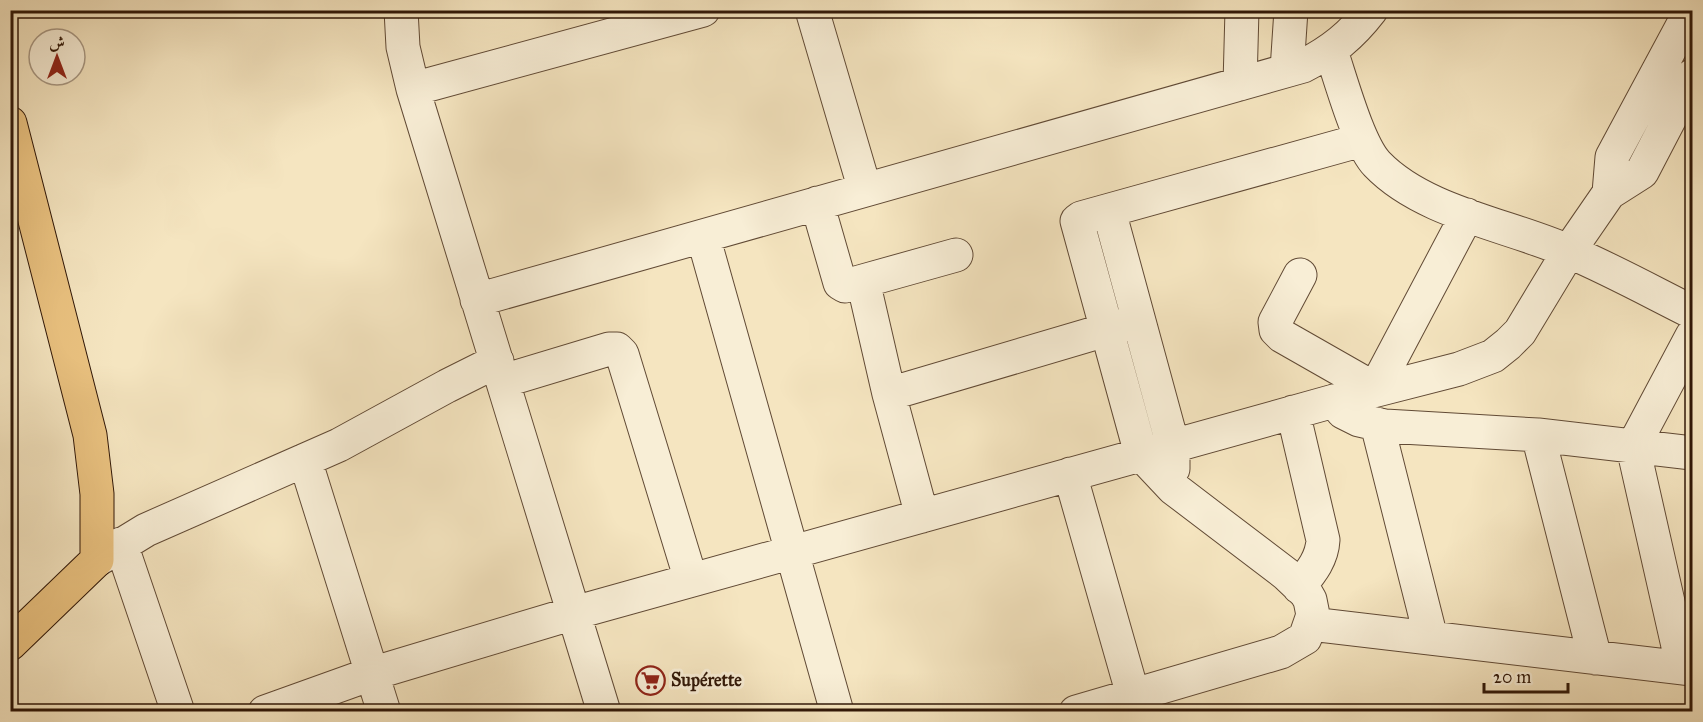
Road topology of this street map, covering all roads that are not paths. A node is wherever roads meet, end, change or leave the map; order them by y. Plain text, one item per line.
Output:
1 (402, 10) edge
2 (703, 10) edge
3 (812, 10) edge
4 (1242, 10) edge
5 (1291, 10) edge
6 (1371, 10) edge
7 (1691, 10) edge
8 (1331, 51) junction
9 (1287, 70) junction
10 (1659, 70) junction
11 (1240, 84) junction
12 (1691, 85) edge
13 (413, 89) junction
14 (11, 132) edge
15 (1362, 140) junction
16 (865, 190) junction
17 (1609, 193) junction
18 (818, 203) junction
19 (1109, 211) junction
20 (1467, 214) junction
21 (703, 236) junction
22 (1569, 251) junction
23 (956, 255) dead end
24 (1300, 274) dead end
25 (863, 282) junction
26 (477, 300) junction
27 (1692, 312) edge
28 (1139, 320) junction
29 (1106, 330) junction
30 (1692, 336) edge
31 (500, 371) junction
32 (1375, 389) junction
33 (889, 394) junction
34 (1334, 400) junction
35 (1293, 412) junction
36 (1377, 424) junction
37 (1538, 435) junction
38 (1173, 446) junction
39 (1633, 447) junction
40 (1692, 453) edge
41 (1141, 454) junction
42 (304, 460) junction
43 (1070, 474) junction
44 (1173, 488) junction
45 (922, 516) junction
46 (109, 552) junction
47 (792, 552) junction
48 (691, 580) junction
49 (1299, 586) junction
50 (574, 613) junction
51 (1311, 624) junction
52 (1431, 638) junction
53 (10, 644) edge
54 (1595, 658) junction
55 (1688, 669) edge
56 (371, 674) junction
57 (1133, 695) junction
58 (178, 711) edge
59 (265, 711) edge
60 (384, 711) edge
61 (604, 711) edge
62 (837, 711) edge
63 (1076, 711) edge

1 - 13 street
2 - 13 street
3 - 16 street
4 - 11 street
5 - 9 street
6 - 8 street
7 - 10 street
8 - 9 street
8 - 15 street
9 - 11 street
10 - 12 street
10 - 17 street
11 - 16 street
12 - 17 street
13 - 26 street
14 - 46 main road
15 - 19 street
15 - 20 street
16 - 18 street
17 - 22 street
18 - 21 street
18 - 25 street
19 - 28 street
19 - 29 street
20 - 22 street
20 - 32 street
21 - 26 street
21 - 47 street
22 - 27 street
22 - 32 street
23 - 25 street
24 - 32 street
25 - 33 street
26 - 31 street
28 - 29 street
28 - 38 street
29 - 33 street
29 - 41 street
30 - 39 street
31 - 42 street
31 - 48 street
31 - 50 street
32 - 34 street
33 - 45 street
34 - 35 street
34 - 36 street
35 - 38 street
35 - 49 street
36 - 37 street
36 - 52 street
37 - 39 street
37 - 54 street
38 - 41 street
38 - 44 street
39 - 40 street
39 - 55 street
41 - 43 street
41 - 44 street
42 - 46 street
42 - 56 street
43 - 45 street
43 - 57 street
44 - 49 street
45 - 47 street
46 - 53 main road
46 - 58 street
47 - 48 street
47 - 62 street
48 - 50 street
49 - 51 street
50 - 56 street
50 - 61 street
51 - 52 street
51 - 57 street
52 - 54 street
54 - 55 street
56 - 59 street
56 - 60 street
57 - 63 street

